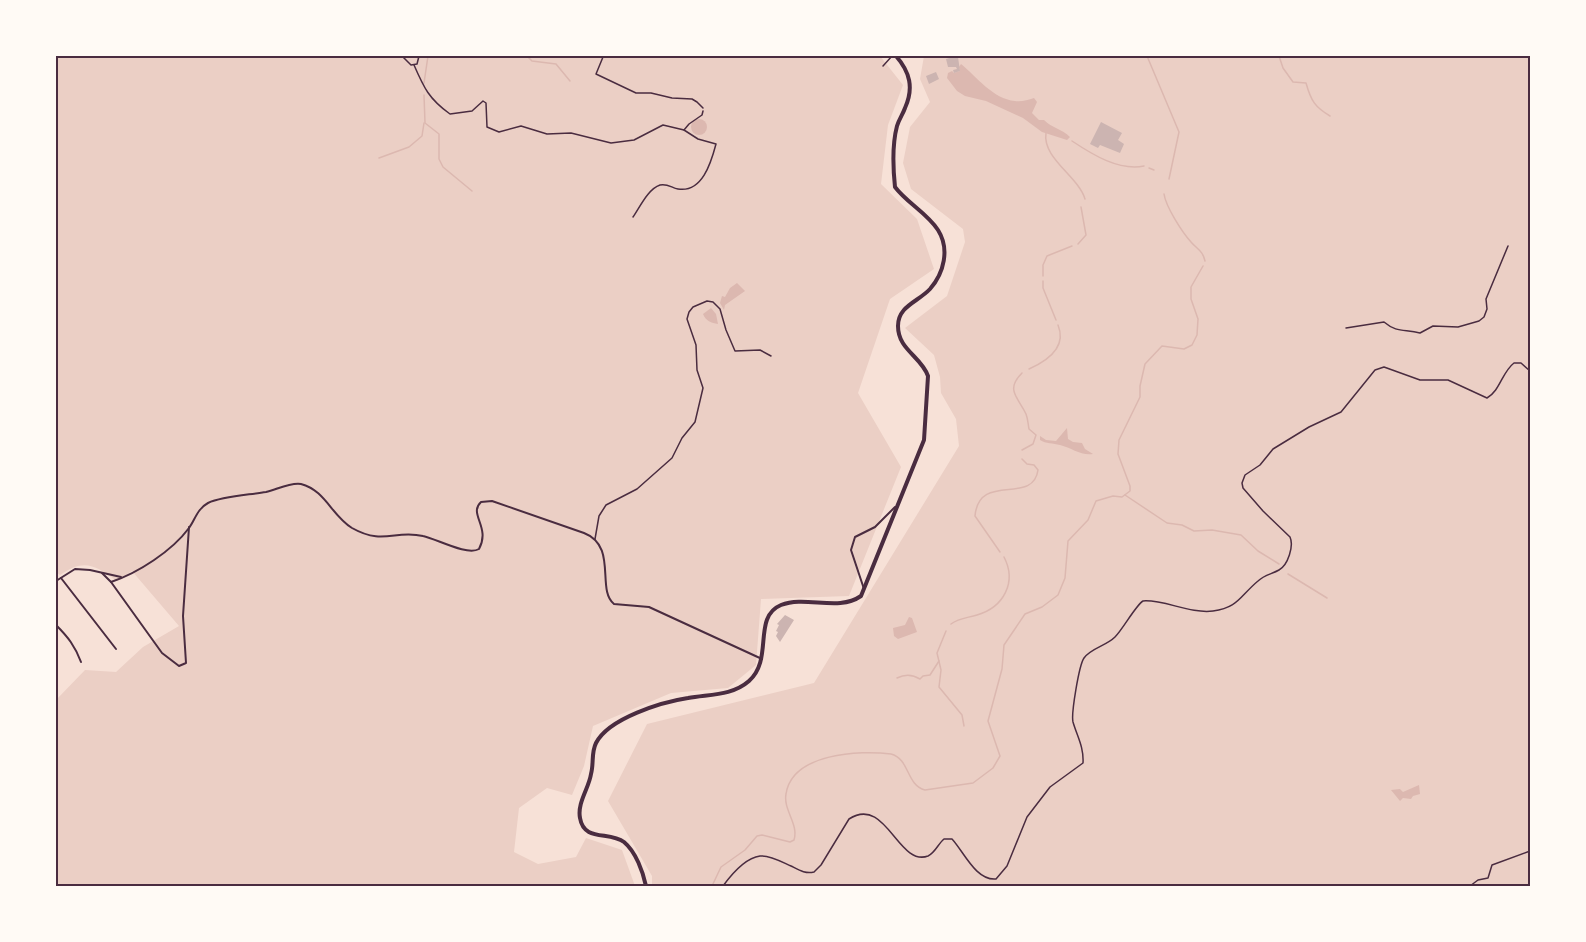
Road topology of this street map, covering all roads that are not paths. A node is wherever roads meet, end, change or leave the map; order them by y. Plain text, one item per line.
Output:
1 (402, 56) edge
2 (419, 56) edge
3 (891, 56) edge
4 (896, 56) edge
5 (414, 65) junction
6 (883, 66) dead end
7 (703, 111) road end
8 (684, 130) junction
9 (633, 217) dead end
10 (771, 356) dead end
11 (1530, 371) edge
12 (897, 506) junction
13 (189, 527) junction
14 (596, 539) junction
15 (102, 573) junction
16 (61, 578) junction
17 (123, 578) junction
18 (56, 581) edge
19 (111, 582) junction
20 (864, 589) junction
21 (56, 625) edge
22 (116, 649) dead end
23 (762, 659) junction
24 (81, 662) dead end
25 (646, 886) edge
26 (723, 886) edge

1 - 5 lane
2 - 5 lane
3 - 6 lane
4 - 12 main road
5 - 8 lane
7 - 8 lane
8 - 9 lane
10 - 14 lane
11 - 26 lane
12 - 20 main road
12 - 20 street
13 - 14 street
13 - 17 street
13 - 19 street
14 - 23 street
15 - 16 street
15 - 17 street
15 - 19 street
16 - 18 street
16 - 22 street
17 - 19 street
20 - 23 main road
21 - 24 street
23 - 25 main road

